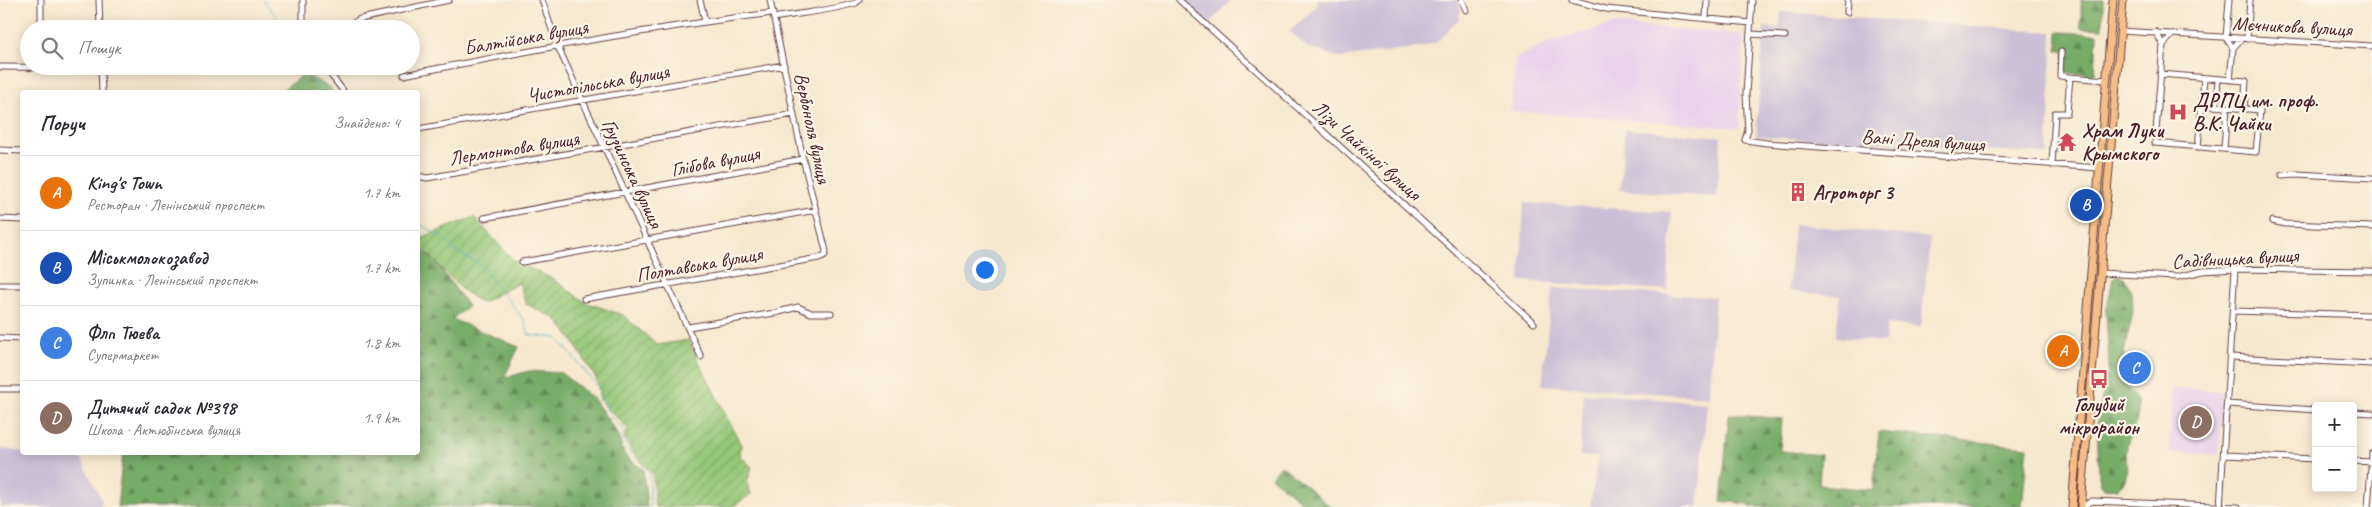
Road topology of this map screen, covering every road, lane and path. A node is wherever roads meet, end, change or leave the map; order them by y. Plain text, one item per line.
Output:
1 (41, 0) edge
2 (99, 0) edge
3 (303, 0) edge
4 (449, 0) edge
5 (542, 0) edge
6 (700, 0) edge
7 (770, 0) edge
8 (859, 0) edge
9 (1179, 0) edge
10 (1462, 0) edge
11 (1572, 0) edge
12 (1707, 0) edge
13 (1752, 0) edge
14 (1848, 0) edge
15 (2113, 0) edge
16 (2123, 0) edge
17 (2229, 0) edge
18 (2250, 0) edge
19 (1466, 10) dead end
20 (1847, 12) dead end
21 (774, 16) junction
22 (1706, 18) junction
23 (41, 20) edge
24 (100, 20) edge
25 (303, 20) edge
26 (358, 20) edge
27 (705, 21) junction
28 (1751, 23) junction
29 (2120, 31) junction
30 (2156, 32) junction
31 (1751, 34) junction
32 (2173, 34) junction
33 (1785, 36) dead end
34 (2226, 38) junction
35 (2240, 39) junction
36 (2248, 39) junction
37 (557, 45) junction
38 (2163, 45) junction
39 (2372, 46) edge
40 (2233, 48) junction
41 (2061, 52) dead end
42 (784, 65) junction
43 (0, 67) edge
44 (20, 67) edge
45 (420, 72) edge
46 (2160, 74) junction
47 (101, 75) edge
48 (331, 75) edge
49 (2070, 77) junction
50 (2204, 78) junction
51 (2218, 79) junction
52 (2106, 80) junction
53 (2230, 80) junction
54 (102, 90) edge
55 (342, 90) edge
56 (582, 101) junction
57 (2202, 103) junction
58 (2216, 106) junction
59 (2227, 108) junction
60 (2244, 109) junction
61 (794, 114) junction
62 (420, 129) edge
63 (2101, 139) junction
64 (2111, 139) junction
65 (2198, 147) junction
66 (604, 148) junction
67 (2224, 149) junction
68 (0, 150) edge
69 (20, 150) edge
70 (803, 159) junction
71 (2052, 165) junction
72 (2099, 168) junction
73 (2282, 175) dead end
74 (420, 176) edge
75 (2372, 178) edge
76 (2097, 192) junction
77 (2107, 193) junction
78 (624, 194) junction
79 (816, 210) junction
80 (484, 218) dead end
81 (0, 219) edge
82 (20, 220) edge
83 (2272, 221) dead end
84 (2372, 227) edge
85 (647, 239) junction
86 (819, 258) joint
87 (522, 262) dead end
88 (2235, 269) junction
89 (2372, 271) edge
90 (2100, 273) junction
91 (668, 284) junction
92 (0, 285) edge
93 (20, 285) edge
94 (584, 299) dead end
95 (2232, 311) junction
96 (831, 313) dead end
97 (2372, 315) edge
98 (1534, 323) dead end
99 (688, 327) junction
100 (0, 338) edge
101 (20, 339) edge
102 (701, 357) dead end
103 (2230, 357) junction
104 (2372, 364) edge
105 (0, 389) edge
106 (20, 390) edge
107 (2227, 404) junction
108 (2312, 410) edge
109 (2357, 412) edge
110 (2372, 413) edge
111 (2076, 454) junction
112 (2372, 454) edge
113 (2085, 455) junction
114 (2224, 455) junction
115 (2312, 459) edge
116 (2357, 461) edge
117 (2372, 462) edge
118 (2082, 490) junction
119 (2092, 500) junction
120 (2072, 507) edge
121 (2082, 507) edge
122 (2220, 507) edge
123 (2238, 507) edge
124 (2368, 507) edge

1 - 23 street
2 - 24 street
3 - 25 street
4 - 26 street
5 - 37 street, Грузинська вулиця
6 - 27 street
7 - 21 street, Вербоноля вулиця
8 - 21 street, Балтійська вулиця
9 - 98 street, Лізи Чайкіної вулиця
10 - 19 street
11 - 22 street
12 - 22 street
13 - 28 street
14 - 20 street
15 - 52 main road
16 - 29 main road
17 - 34 street
18 - 36 street
21 - 27 street, Балтійська вулиця
21 - 42 street, Вербоноля вулиця
22 - 28 street
27 - 37 street, Балтійська вулиця
28 - 31 street
29 - 30 street, Мєчникова вулиця
29 - 64 main road
30 - 32 street, Мєчникова вулиця
30 - 38 street
31 - 33 street
31 - 71 street, Вані Дреля вулиця
32 - 34 street, Мєчникова вулиця
32 - 38 street
34 - 35 street, Мєчникова вулиця
34 - 40 street
35 - 36 street, Мєчникова вулиця
35 - 40 street
36 - 39 street, Мєчникова вулиця
37 - 45 street, Балтійська вулиця
37 - 56 street, Грузинська вулиця
38 - 46 street
40 - 53 street
41 - 49 street
42 - 56 street, Чистопільська вулиця
42 - 61 street, Вербоноля вулиця
43 - 44 street
46 - 50 street
46 - 65 street
47 - 54 street
48 - 55 street
49 - 52 street
49 - 71 street
50 - 51 street
50 - 57 street
51 - 53 street
51 - 58 street
52 - 63 main road
53 - 60 street
56 - 62 street, Чистопільська вулиця
56 - 66 street, Грузинська вулиця
57 - 58 street
57 - 65 street
58 - 59 street
59 - 60 street
59 - 67 street
60 - 67 street
61 - 66 street, Лермонтова вулиця
61 - 70 street, Вербоноля вулиця
63 - 64 main road
63 - 72 main road
64 - 77 main road
65 - 67 street
66 - 74 street, Лермонтова вулиця
66 - 78 street, Грузинська вулиця
68 - 69 street
70 - 78 street, Глібова вулиця
70 - 79 street, Вербоноля вулиця
71 - 72 street, Вані Дреля вулиця
72 - 76 main road
73 - 75 street
76 - 77 main road
76 - 111 main road
77 - 90 main road
78 - 80 street, Глібова вулиця
78 - 85 street, Грузинська вулиця
79 - 85 street
79 - 86 street, Вербоноля вулиця
81 - 82 street
83 - 84 street
85 - 87 street
85 - 91 street, Грузинська вулиця
86 - 91 street, Полтавська вулиця
88 - 89 street, Садівницька вулиця
88 - 90 street, Садівницька вулиця
88 - 95 street
90 - 113 main road
91 - 94 street, Полтавська вулиця
91 - 99 street, Грузинська вулиця
92 - 93 street
95 - 97 street
95 - 103 street
96 - 99 street
99 - 102 street, Грузинська вулиця
100 - 101 street
103 - 104 street
103 - 107 street
105 - 106 street
107 - 108 street
107 - 114 street
109 - 110 street
111 - 113 main road
111 - 120 main road
112 - 117 street
113 - 118 main road
114 - 115 street
114 - 122 street
116 - 117 street
117 - 124 street
118 - 119 street
118 - 121 main road
119 - 121 street
119 - 122 street
122 - 123 street

